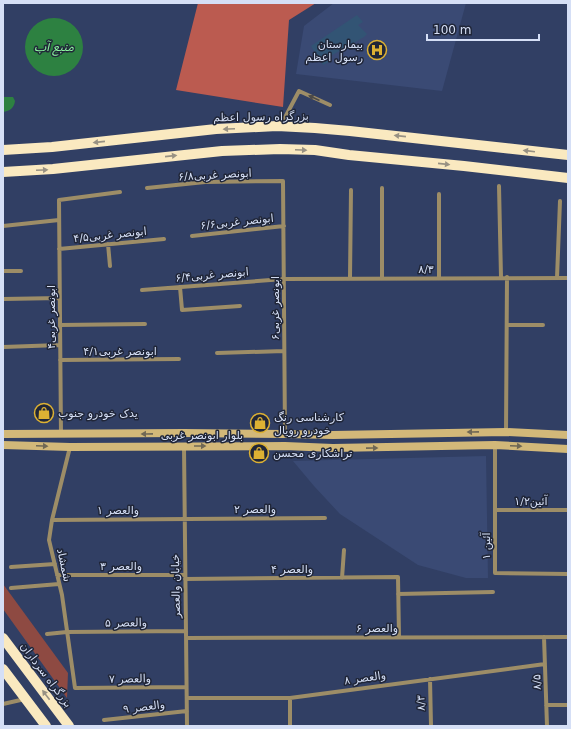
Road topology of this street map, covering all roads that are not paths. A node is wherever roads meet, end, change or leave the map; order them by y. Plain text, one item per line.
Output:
1 (330, 105) dead end
2 (281, 126) junction
3 (3, 150) edge
4 (568, 155) edge
5 (3, 172) edge
6 (568, 178) edge
7 (283, 181) joint
8 (499, 186) dead end
9 (147, 188) dead end
10 (382, 188) dead end
11 (351, 190) dead end
12 (120, 192) dead end
13 (438, 194) dead end
14 (560, 201) dead end
15 (59, 220) junction
16 (3, 226) edge
17 (284, 226) junction
18 (192, 236) dead end
19 (164, 239) dead end
20 (108, 244) junction
21 (59, 249) junction
22 (110, 266) dead end
23 (3, 271) edge
24 (21, 271) dead end
25 (501, 277) junction
26 (508, 277) junction
27 (284, 278) junction
28 (350, 278) junction
29 (382, 278) junction
30 (439, 278) junction
31 (557, 278) junction
32 (568, 278) edge
33 (180, 287) junction
34 (142, 290) dead end
35 (60, 298) junction
36 (3, 299) edge
37 (240, 306) dead end
38 (145, 324) dead end
39 (60, 325) junction
40 (507, 325) junction
41 (543, 325) dead end
42 (60, 345) junction
43 (3, 347) edge
44 (284, 351) junction
45 (217, 352) dead end
46 (60, 360) junction
47 (179, 360) dead end
48 (506, 432) junction
49 (442, 433) junction
50 (3, 434) edge
51 (285, 434) junction
52 (60, 435) junction
53 (568, 435) edge
54 (3, 445) edge
55 (495, 445) junction
56 (184, 446) junction
57 (442, 446) junction
58 (70, 447) junction
59 (568, 449) edge
60 (495, 510) junction
61 (568, 510) edge
62 (325, 518) dead end
63 (185, 519) junction
64 (52, 520) junction
65 (344, 550) dead end
66 (55, 564) junction
67 (11, 567) dead end
68 (57, 574) junction
69 (568, 574) edge
70 (185, 577) junction
71 (342, 578) junction
72 (59, 584) junction
73 (11, 588) dead end
74 (493, 592) dead end
75 (398, 594) junction
76 (186, 631) junction
77 (67, 632) junction
78 (48, 634) dead end
79 (399, 637) junction
80 (544, 637) junction
81 (568, 637) edge
82 (3, 638) edge
83 (186, 638) junction
84 (545, 664) junction
85 (3, 669) edge
86 (430, 679) junction
87 (186, 687) junction
88 (75, 688) joint
89 (186, 698) junction
90 (290, 698) junction
91 (26, 699) junction
92 (3, 704) edge
93 (546, 705) junction
94 (568, 705) edge
95 (187, 711) junction
96 (104, 720) dead end
97 (46, 726) edge
98 (69, 726) edge
99 (187, 726) edge
100 (290, 726) edge
101 (431, 726) edge
102 (547, 726) edge

1 -> 2 street
2 -> 3 highway, بزرگراه رسول اعظم
4 -> 2 highway, بزرگراه رسول اعظم
5 -> 6 highway
7 - 9 street, ۶/۸ابونصر غربی
7 - 17 street, ۶ابونصر غربی
8 - 25 street
10 - 29 street
11 - 28 street
12 - 15 street, ۴ابونصر غربی
13 - 30 street
14 - 31 street
15 - 16 street
15 - 21 street, ۴ابونصر غربی
17 - 18 street, ۶/۶ابونصر غربی
17 - 27 street, ۶ابونصر غربی
19 - 20 street, ۴/۵ابونصر غربی
20 - 21 street, ۴/۵ابونصر غربی
20 - 22 street
21 - 35 street, ۴ابونصر غربی
23 - 24 street
25 - 26 street, ۸/۳
25 - 30 street, ۸/۳
26 - 31 street, ۸/۳
26 - 40 street
27 - 28 street, ۸/۳
27 - 33 street, ۶/۴ابونصر غربی
27 - 44 street, ۶ابونصر غربی
28 - 29 street, ۸/۳
29 - 30 street, ۸/۳
31 - 32 street, ۸/۳
33 - 34 street, ۶/۴ابونصر غربی
33 - 37 street
35 - 36 street
35 - 39 street, ۴ابونصر غربی
38 - 39 street
39 - 42 street, ۴ابونصر غربی
40 - 41 street
40 - 48 street
42 - 43 street
42 - 46 street, ۴ابونصر غربی
44 - 45 street
44 - 51 street, ۶ابونصر غربی
46 - 47 street, ۴/۱ابونصر غربی
46 - 52 street, ۴ابونصر غربی
48 -> 49 main road, بلوار ابونصر غربی
48 - 53 main road, بلوار ابونصر غربی
49 - 51 main road, بلوار ابونصر غربی
49 - 57 main road
50 - 52 main road, بلوار ابونصر غربی
51 -> 52 main road, بلوار ابونصر غربی
54 -> 58 main road, بلوار ابونصر غربی
55 - 57 main road, بلوار ابونصر غربی
55 -> 59 main road, بلوار ابونصر غربی
55 - 60 street, آئین ۱
56 -> 57 main road, بلوار ابونصر غربی
56 - 58 main road, بلوار ابونصر غربی
56 - 63 street, خیابان والعصر
58 - 64 street, شمشاد
60 - 61 street, ۱/۲آئین
60 - 69 street, آئین ۱
62 - 63 street, والعصر ۲
63 - 64 street, والعصر ۱
63 - 70 street, خیابان والعصر
64 - 66 street, شمشاد
65 - 71 street
66 - 67 street
66 - 68 street, شمشاد
68 - 70 street, والعصر ۳
68 - 72 street, شمشاد
70 - 71 street, والعصر ۴
70 - 76 street, خیابان والعصر
71 - 75 street, والعصر ۴
72 - 73 street
72 - 77 street, شمشاد
74 - 75 street
75 - 79 street
76 - 77 street, والعصر ۵
76 - 83 street, خیابان والعصر
77 - 78 street, والعصر ۵
77 - 88 street, شمشاد
79 - 80 street, والعصر ۶
79 - 83 street, والعصر ۶
80 - 81 street, والعصر ۶
80 - 84 street, ۸/۵
98 -> 82 highway, بزرگراه سرداران
83 - 87 street, خیابان والعصر
84 - 86 street, والعصر ۸
84 - 93 street, ۸/۵
85 - 91 highway
86 - 90 street, والعصر ۸
86 - 101 street, ۸/۳
87 - 88 street, والعصر ۷
87 - 89 street, خیابان والعصر
89 - 90 street, والعصر ۸
89 - 95 street, خیابان والعصر
90 - 100 street
91 - 92 street
91 - 97 highway
93 - 94 street
93 - 102 street, ۸/۵
95 - 96 street, والعصر ۹
95 - 99 street, خیابان والعصر

